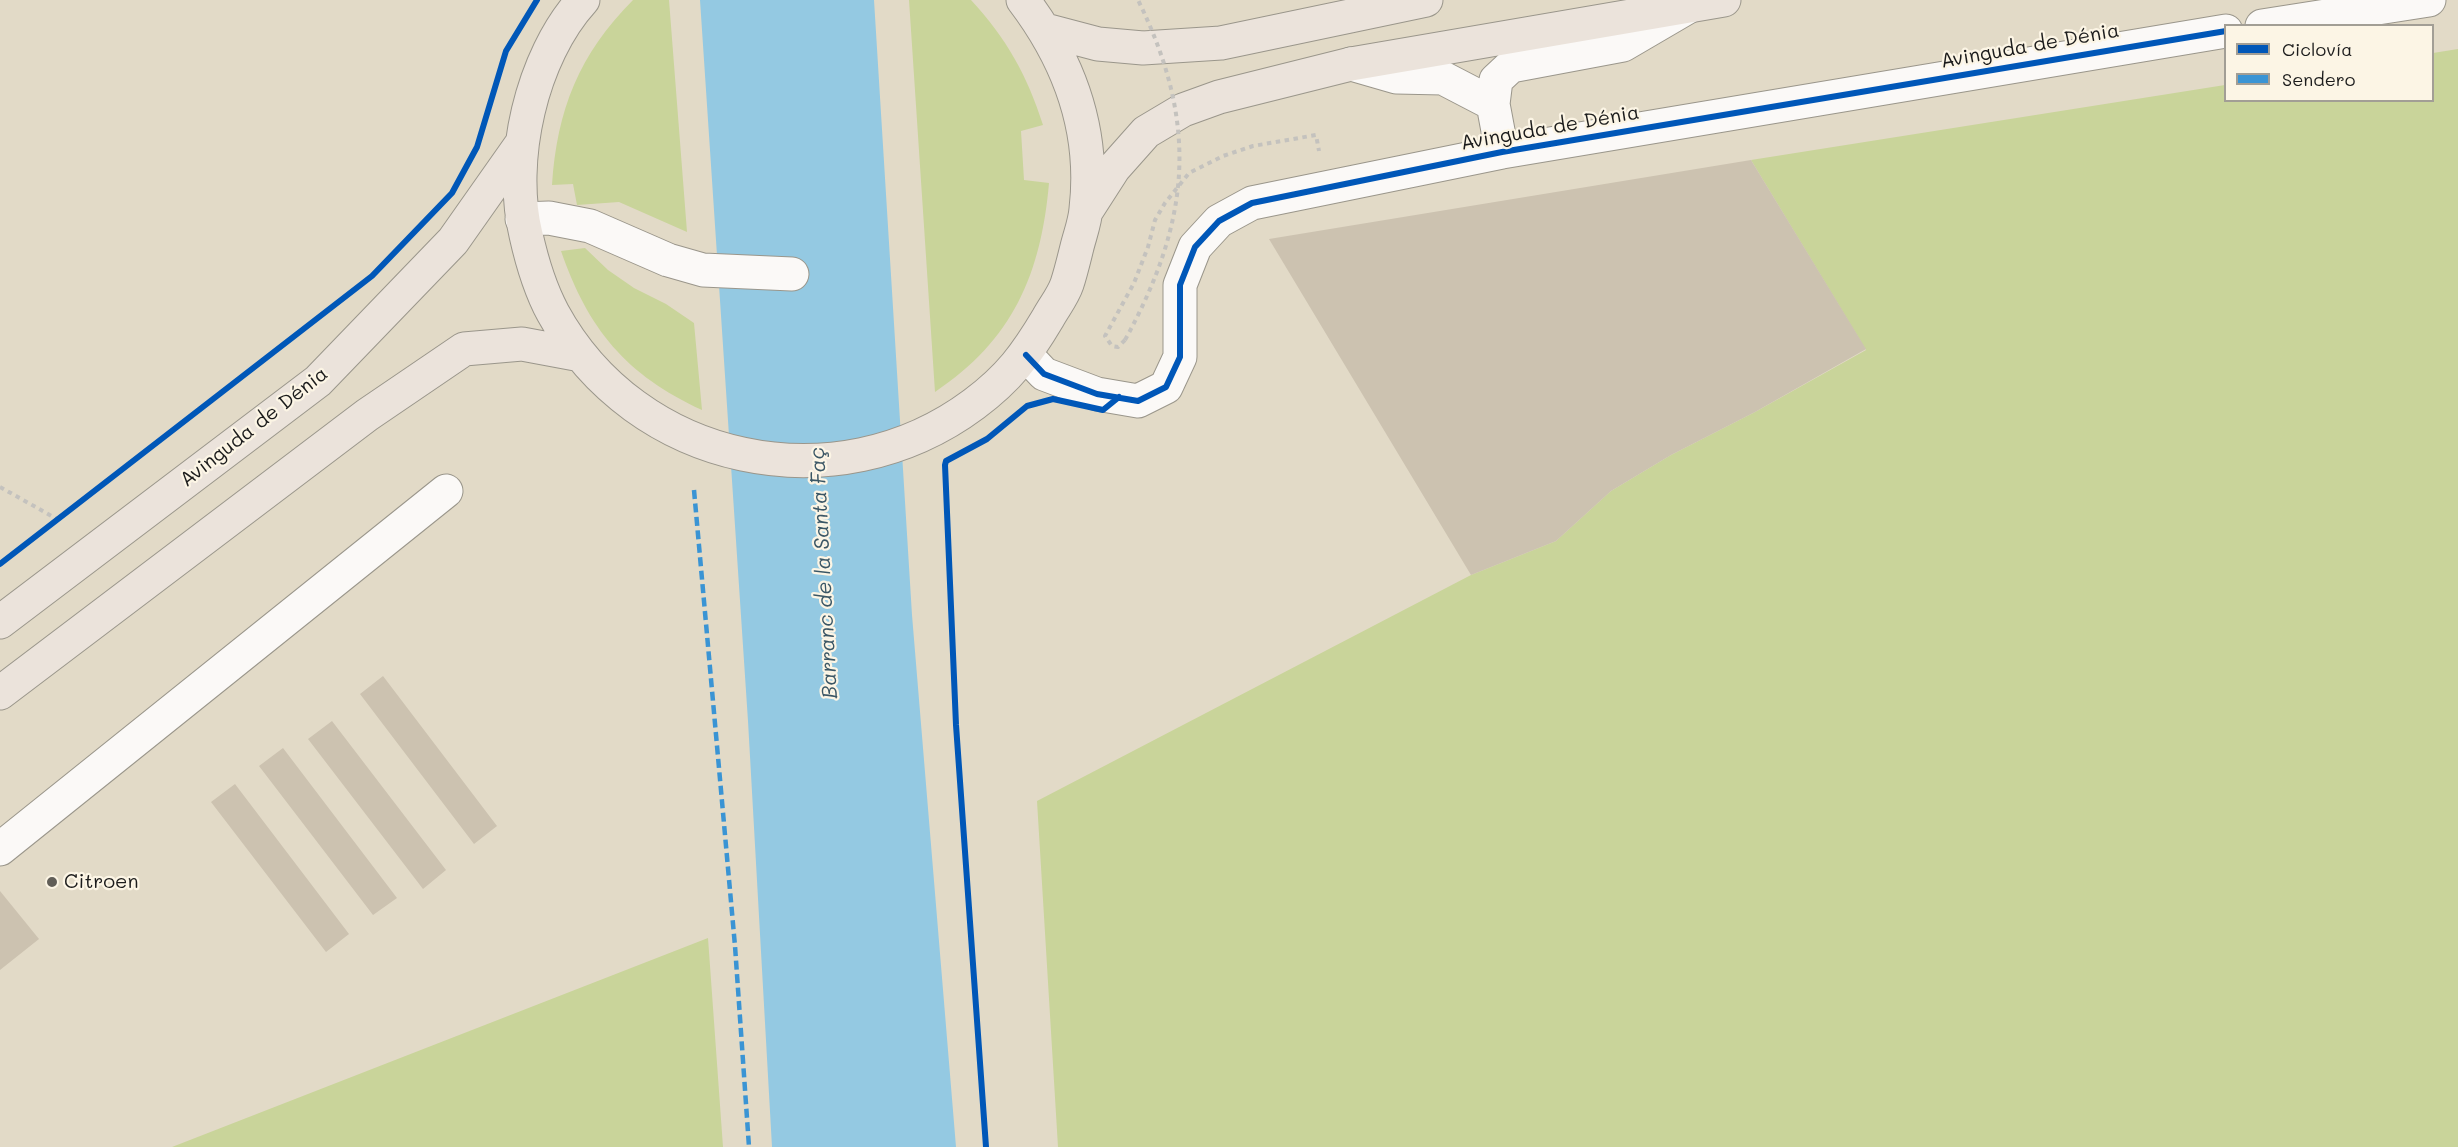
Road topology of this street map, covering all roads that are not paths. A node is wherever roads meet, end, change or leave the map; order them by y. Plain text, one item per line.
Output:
1 (583, 0) edge
2 (1023, 0) edge
3 (1426, 0) edge
4 (1724, 0) edge
5 (2430, 0) edge
6 (1690, 5) junction
7 (2275, 24) edge
8 (1045, 30) junction
9 (2224, 31) edge
10 (1351, 64) junction
11 (1493, 104) junction
12 (522, 143) junction
13 (1502, 152) junction
14 (1086, 212) junction
15 (522, 219) junction
16 (792, 274) dead end
17 (581, 355) junction
18 (1026, 355) junction
19 (446, 491) dead end
20 (0, 622) edge
21 (0, 693) edge
22 (0, 849) edge

1 - 12 main road
2 - 8 main road
3 - 8 main road
4 - 6 main road
5 - 7 street
6 - 10 main road
6 - 11 street
8 - 14 main road
9 - 13 street, Avinguda de Dénia
10 - 11 street
10 - 14 main road
11 - 13 street
12 - 15 main road
12 - 20 main road, Avinguda de Dénia
13 - 18 street, Avinguda de Dénia
14 - 18 main road
15 - 16 street
15 - 17 main road
17 - 18 main road
17 - 21 main road
19 - 22 street

